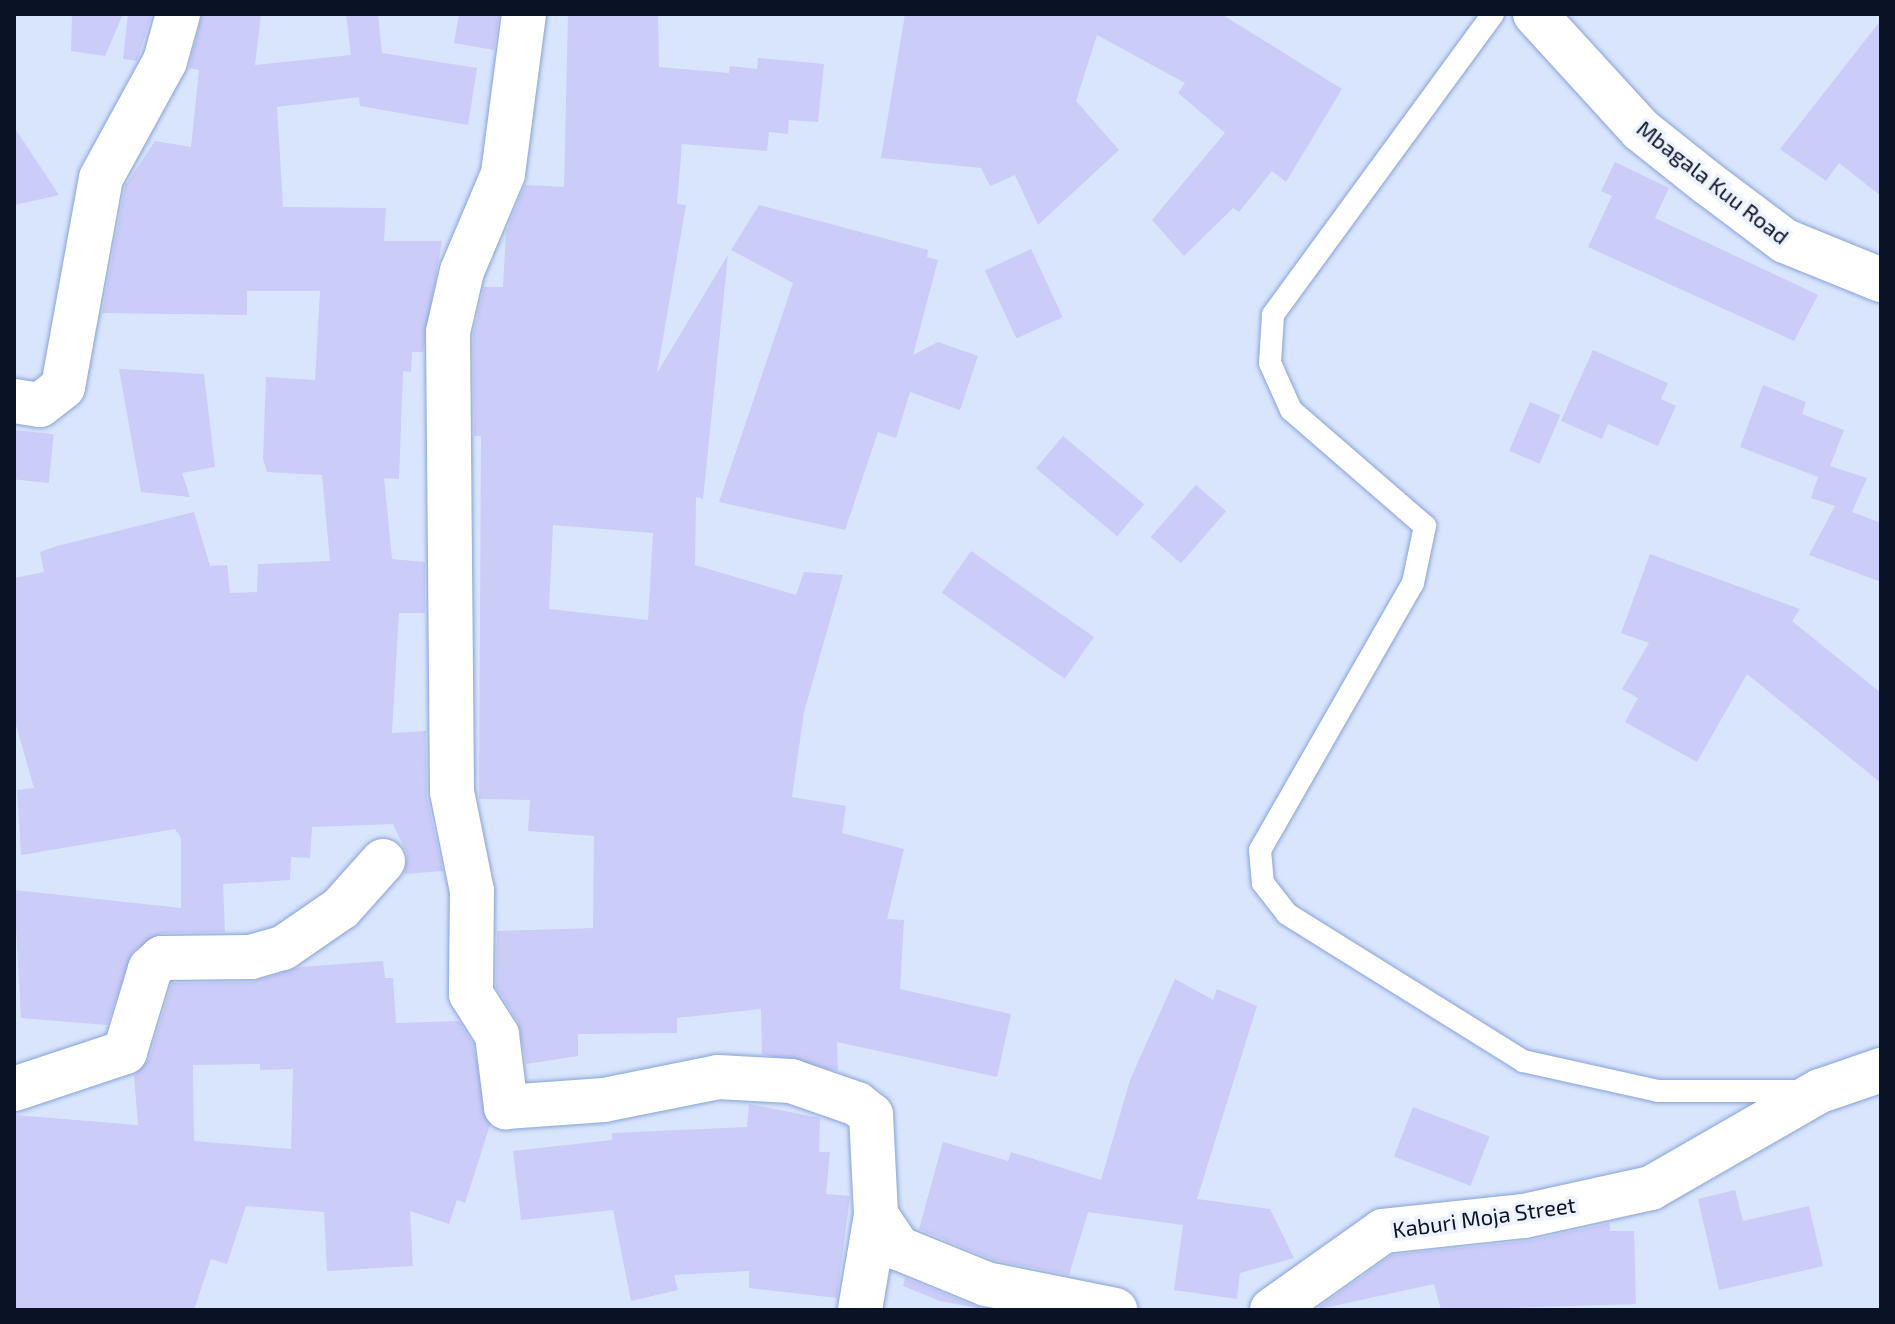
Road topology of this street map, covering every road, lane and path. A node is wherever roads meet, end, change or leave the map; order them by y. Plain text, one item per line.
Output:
1 (178, 14) edge
2 (524, 14) edge
3 (1493, 14) edge
4 (1535, 14) edge
5 (1881, 280) edge
6 (14, 401) edge
7 (383, 861) dead end
8 (1881, 1070) edge
9 (14, 1089) edge
10 (1820, 1091) junction
11 (876, 1215) junction
12 (860, 1310) edge
13 (1115, 1310) edge
14 (1272, 1310) edge

1 - 6 street
2 - 11 street
3 - 10 lane
4 - 5 street, Mbagala Kuu Road
7 - 9 street
8 - 10 street, Kaburi Moja Street
10 - 14 street, Kaburi Moja Street
11 - 12 street
11 - 13 street

